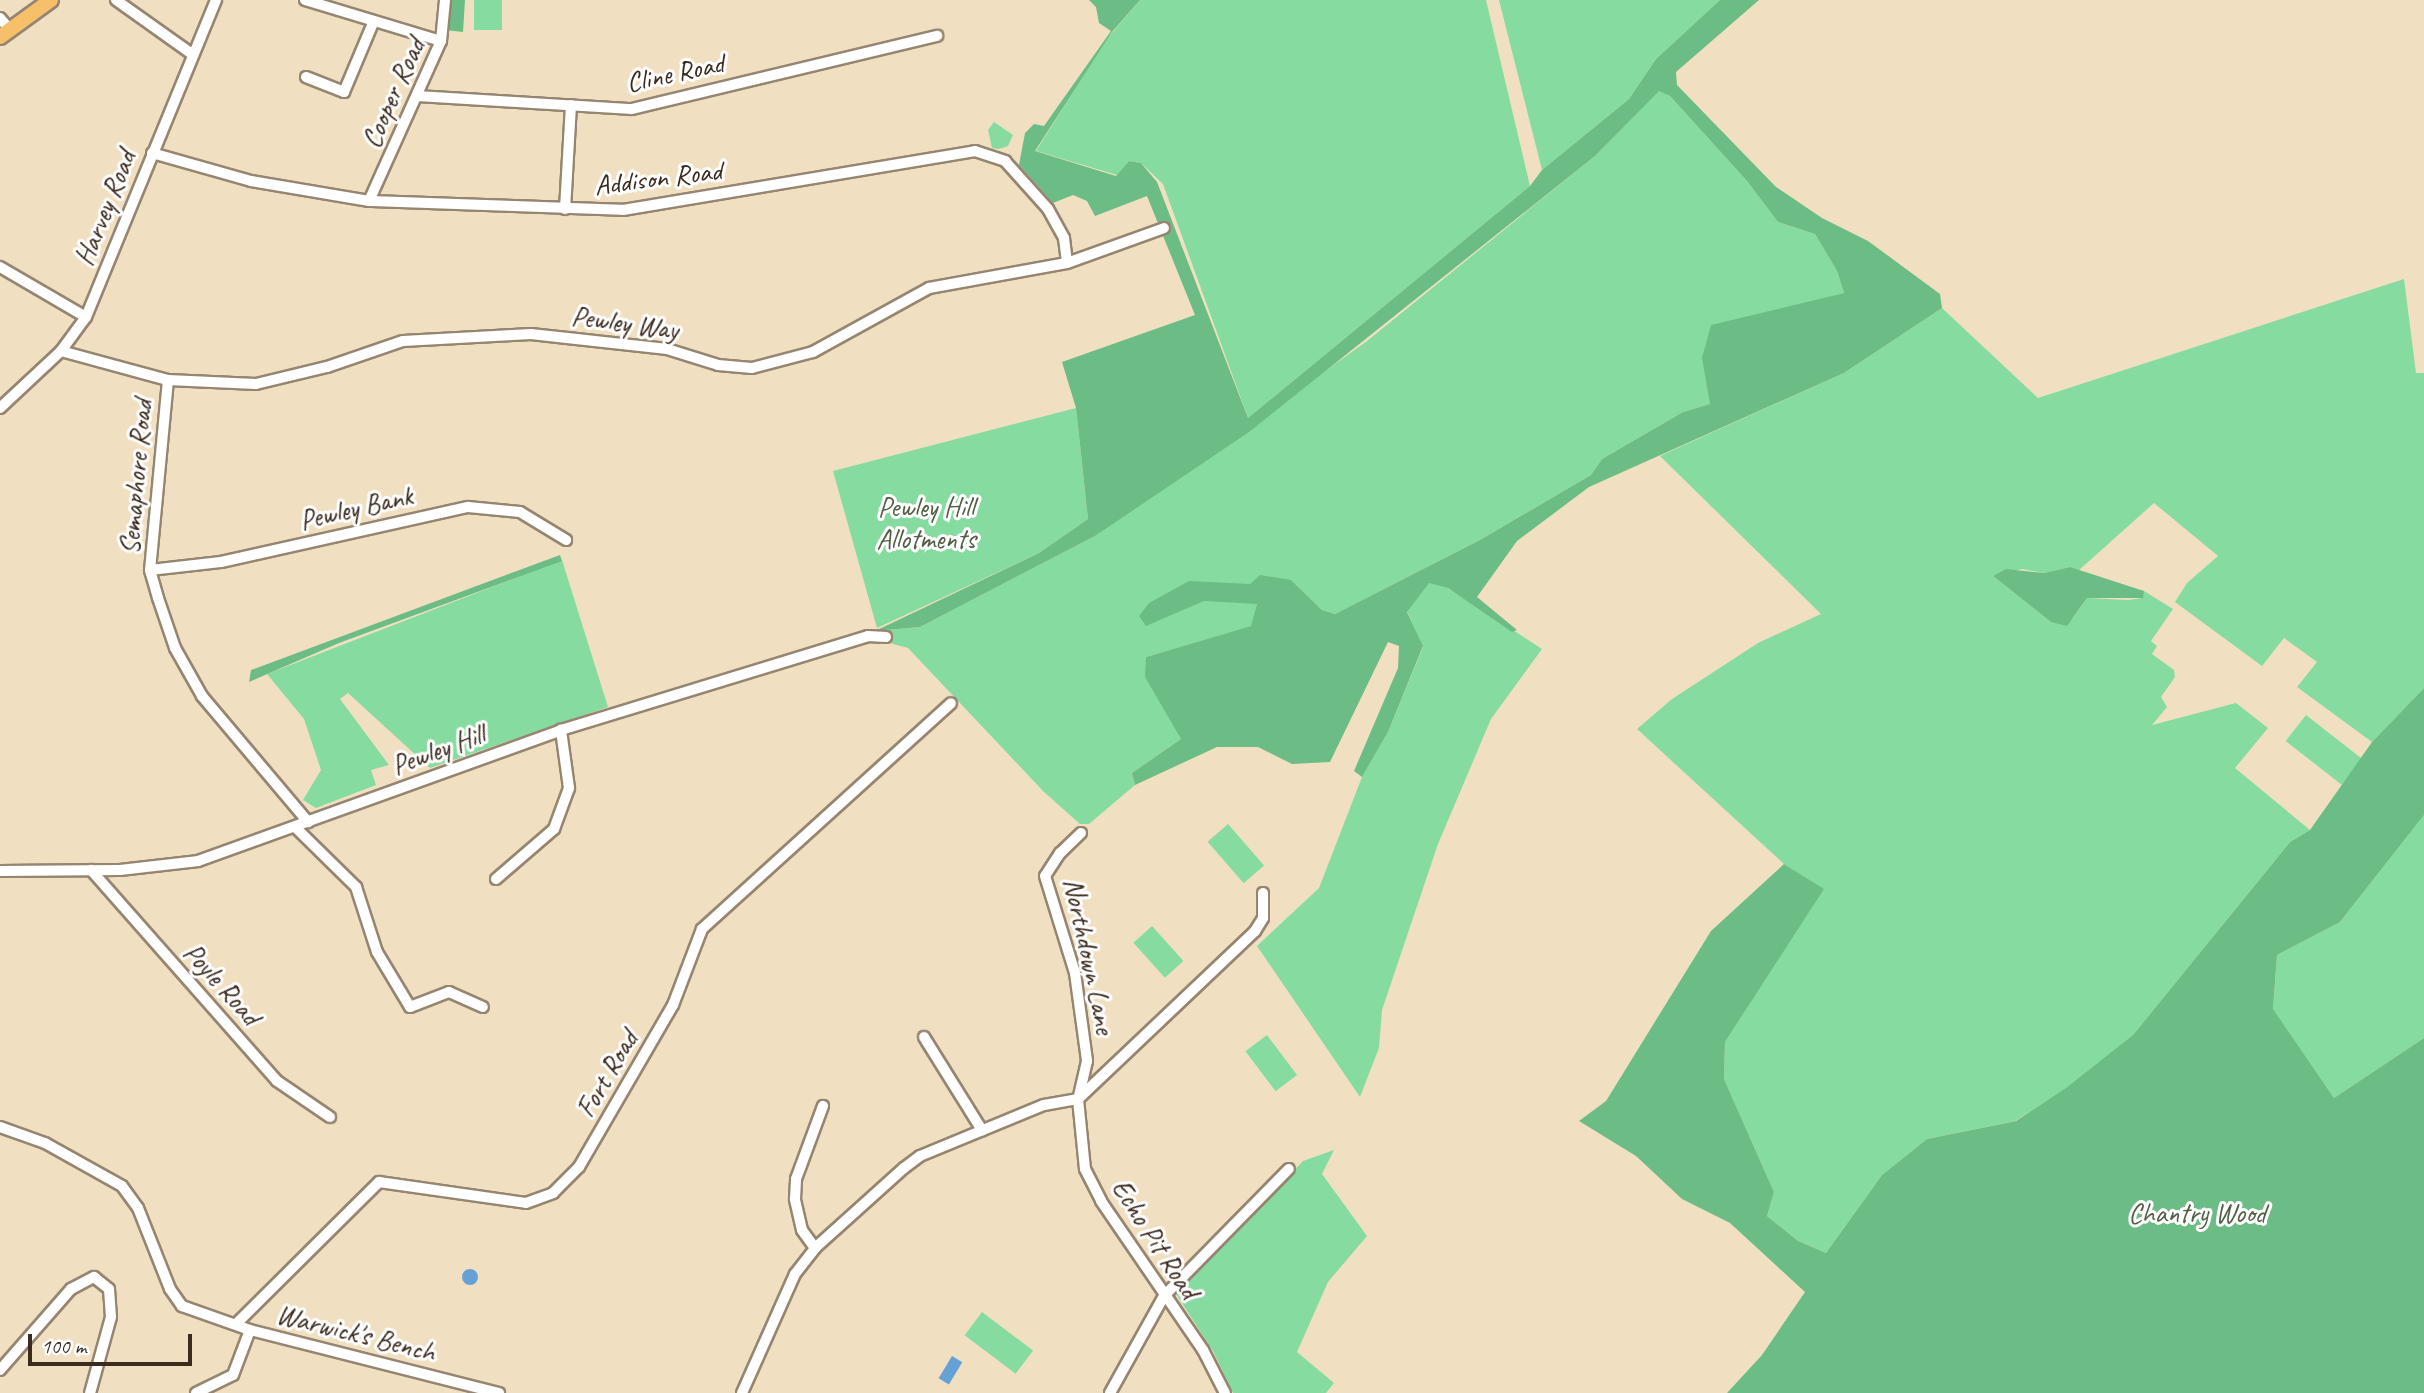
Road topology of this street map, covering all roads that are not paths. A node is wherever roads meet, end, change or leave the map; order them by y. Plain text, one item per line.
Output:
1 (51, 0) edge
2 (116, 0) edge
3 (216, 0) edge
4 (305, 0) edge
5 (445, 0) edge
6 (0, 18) edge
7 (373, 23) junction
8 (5, 33) edge
9 (937, 36) dead end
10 (441, 41) junction
11 (192, 54) junction
12 (306, 77) dead end
13 (418, 96) junction
14 (571, 105) junction
15 (152, 153) junction
16 (369, 201) junction
17 (565, 209) junction
18 (1164, 228) dead end
19 (1067, 263) junction
20 (0, 267) edge
21 (86, 317) junction
22 (61, 351) junction
23 (168, 380) junction
24 (3, 401) edge
25 (566, 540) dead end
26 (150, 569) junction
27 (887, 637) dead end
28 (951, 704) dead end
29 (561, 730) junction
30 (309, 821) junction
31 (295, 827) junction
32 (1081, 834) dead end
33 (91, 870) junction
34 (0, 871) edge
35 (496, 879) dead end
36 (1263, 894) dead end
37 (483, 1007) dead end
38 (924, 1037) dead end
39 (1078, 1099) junction
40 (823, 1106) dead end
41 (330, 1117) dead end
42 (0, 1126) edge
43 (982, 1130) junction
44 (1289, 1169) dead end
45 (815, 1248) junction
46 (1164, 1296) junction
47 (236, 1324) junction
48 (250, 1330) junction
49 (0, 1370) edge
50 (90, 1393) edge
51 (196, 1393) edge
52 (499, 1393) edge
53 (742, 1393) edge
54 (1110, 1393) edge
55 (1224, 1393) edge

1 - 8 main road
2 - 11 street
3 - 11 street, Harvey Road
4 - 7 street
5 - 10 street, Cooper Road
6 - 8 street
7 - 10 street
7 - 12 street
9 - 14 street, Cline Road
10 - 13 street, Cooper Road
11 - 15 street, Harvey Road
13 - 14 street, Cline Road
13 - 16 street, Cooper Road
14 - 17 street
15 - 16 street, Addison Road
15 - 21 street, Harvey Road
16 - 17 street, Addison Road
17 - 19 street, Addison Road
18 - 19 street, Pewley Way
19 - 23 street, Pewley Way
20 - 21 street
21 - 22 street, Harvey Road
22 - 23 street, Pewley Way
22 - 24 street, Harvey Road
23 - 26 street, Semaphore Road
25 - 26 street, Pewley Bank
26 - 30 street, Semaphore Road
27 - 29 street, Pewley Hill
28 - 47 street, Fort Road
29 - 30 street, Pewley Hill
29 - 35 street
30 - 31 street, Pewley Hill
31 - 33 street, Pewley Hill
31 - 37 street
32 - 39 street, Northdown Lane
33 - 34 street, Pewley Hill
33 - 41 street, Poyle Road
36 - 39 street
38 - 43 street
39 - 43 street
39 - 46 street, Echo Pit Road
40 - 45 street
42 - 47 street, Warwick's Bench
43 - 45 street
44 - 46 street
45 - 53 street
46 - 54 street
46 - 55 street, Echo Pit Road
47 - 48 street, Warwick's Bench
48 - 51 street
48 - 52 street, Warwick's Bench
49 - 50 street

